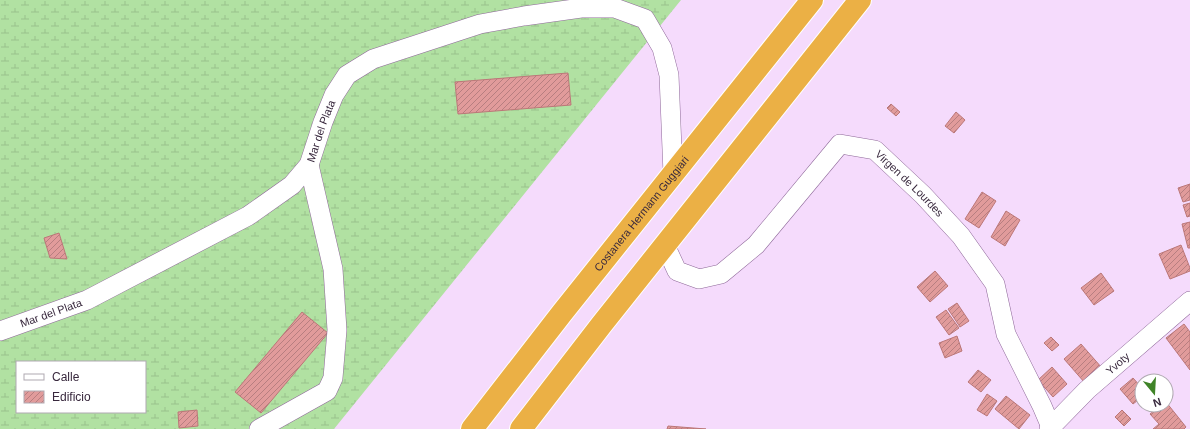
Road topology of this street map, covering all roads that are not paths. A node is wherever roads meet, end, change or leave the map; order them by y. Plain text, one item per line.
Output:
1 (812, 0) edge
2 (860, 0) edge
3 (615, 4) edge
4 (309, 165) junction
5 (673, 174) junction
6 (665, 245) junction
7 (1190, 301) edge
8 (0, 331) edge
9 (1050, 428) edge
10 (259, 429) edge
11 (472, 429) edge
12 (520, 429) edge

1 - 5 highway, Costanera Hermann Guggiari
2 - 6 highway
3 - 4 street, Mar del Plata
3 - 5 street
4 - 8 street, Mar del Plata
4 - 10 street
5 - 11 highway, Costanera Hermann Guggiari
6 - 9 street, Virgen de Lourdes
6 - 12 highway
7 - 9 street, Yvoty

